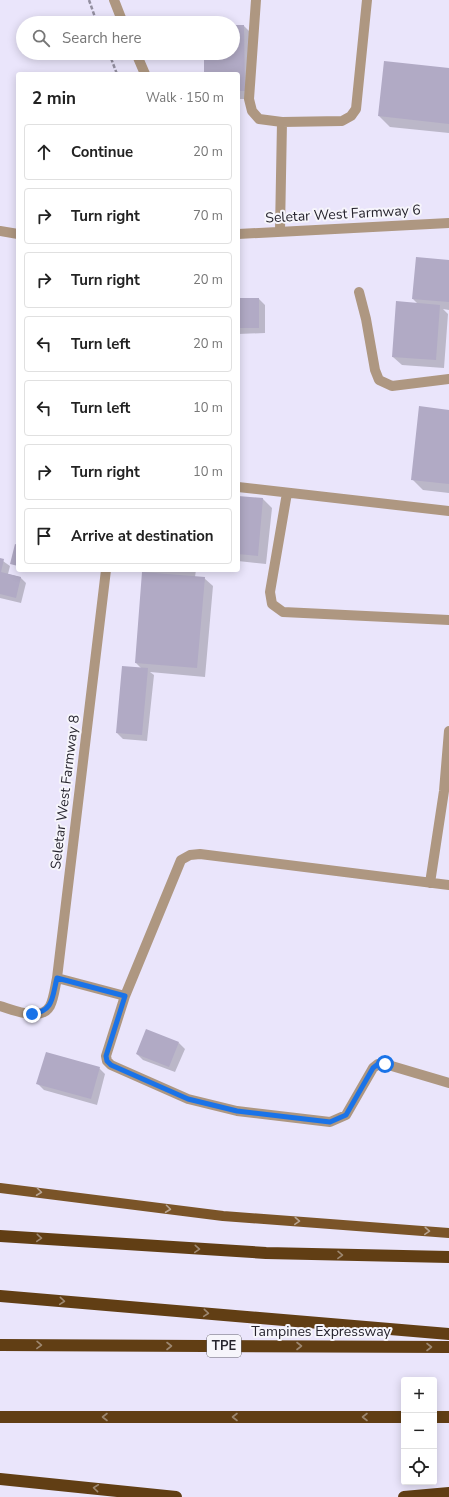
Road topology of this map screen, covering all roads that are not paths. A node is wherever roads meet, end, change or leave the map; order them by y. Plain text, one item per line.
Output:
1 (114, 0) edge
2 (256, 0) edge
3 (367, 0) edge
4 (120, 16) edge
5 (139, 60) edge
6 (144, 72) edge
7 (282, 122) junction
8 (449, 223) edge
9 (280, 230) junction
10 (0, 231) edge
11 (16, 234) edge
12 (240, 234) edge
13 (359, 292) dead end
14 (449, 379) edge
15 (240, 487) edge
16 (287, 493) junction
17 (449, 511) edge
18 (106, 572) edge
19 (449, 620) edge
20 (449, 731) edge
21 (447, 791) edge
22 (430, 883) junction
23 (449, 886) edge
24 (57, 978) junction
25 (125, 996) junction
26 (0, 1006) edge
27 (449, 1084) edge
28 (0, 1188) edge
29 (449, 1232) edge
30 (0, 1236) edge
31 (449, 1257) edge
32 (0, 1296) edge
33 (449, 1334) edge
34 (0, 1345) edge
35 (449, 1347) edge
36 (0, 1416) edge
37 (401, 1417) edge
38 (437, 1417) edge
39 (449, 1417) edge
40 (0, 1479) edge
41 (449, 1492) edge
42 (176, 1497) edge
43 (404, 1497) edge

1 - 4 street
2 - 7 street
3 - 7 street
5 - 6 street
7 - 9 street
8 - 9 street, Seletar West Farmway 6
9 - 12 street, Seletar West Farmway 6
10 - 11 street
13 - 14 street
15 - 16 street
16 - 17 street
16 - 19 street
18 - 24 street, Seletar West Farmway 8
20 - 21 street
21 - 22 street
22 - 23 street
22 - 25 street
24 - 25 street
24 - 26 street, Seletar West Farmway 8
25 - 27 street
28 -> 29 main road
30 -> 31 highway
32 -> 33 highway
34 -> 35 highway, Tampines Expressway / TPE
37 -> 36 highway
38 - 39 highway
42 -> 40 highway
41 - 43 highway

